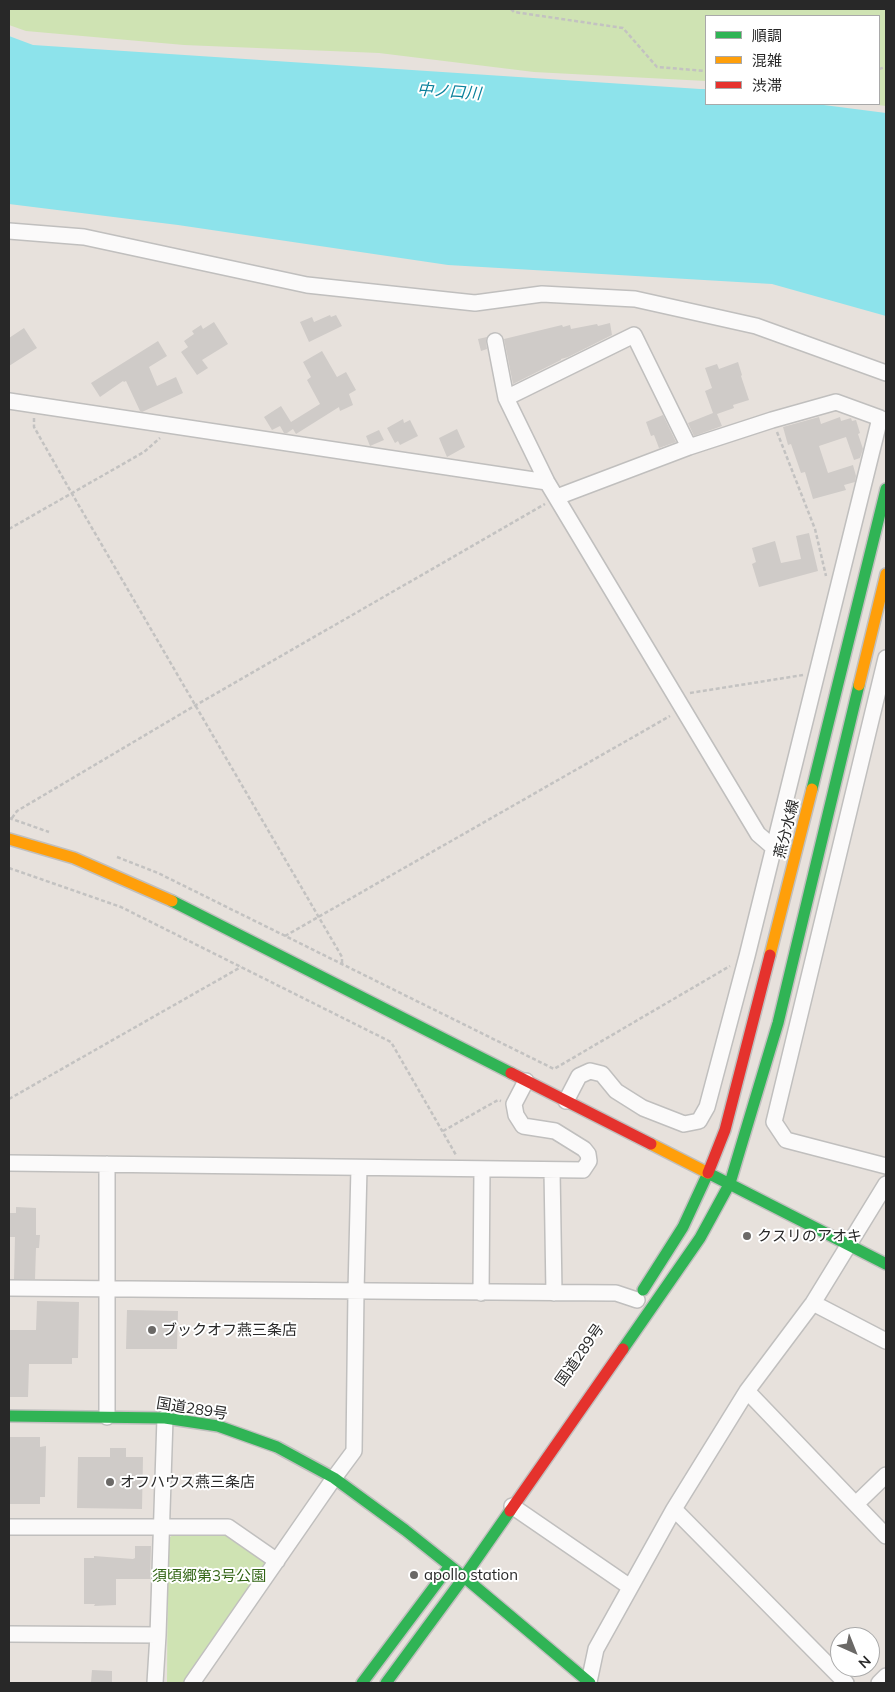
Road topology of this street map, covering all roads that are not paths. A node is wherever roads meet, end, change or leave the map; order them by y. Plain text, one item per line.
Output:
1 (9, 231) edge
2 (495, 342) dead end
3 (886, 373) edge
4 (506, 398) junction
5 (9, 400) edge
6 (689, 447) junction
7 (547, 482) junction
8 (886, 489) edge
9 (558, 497) junction
10 (886, 574) edge
11 (886, 658) edge
12 (9, 839) edge
13 (773, 847) junction
14 (526, 1081) junction
15 (566, 1101) junction
16 (9, 1163) edge
17 (107, 1164) junction
18 (886, 1166) edge
19 (359, 1168) junction
20 (482, 1169) junction
21 (552, 1170) junction
22 (708, 1173) junction
23 (730, 1183) junction
24 (886, 1184) edge
25 (847, 1245) junction
26 (886, 1264) edge
27 (9, 1288) edge
28 (106, 1288) junction
29 (356, 1291) junction
30 (554, 1292) junction
31 (481, 1293) junction
32 (813, 1303) junction
33 (634, 1304) joint
34 (886, 1342) edge
35 (747, 1391) junction
36 (9, 1416) edge
37 (107, 1417) junction
38 (165, 1418) junction
39 (886, 1475) edge
40 (334, 1478) junction
41 (856, 1504) junction
42 (512, 1506) junction
43 (674, 1509) junction
44 (9, 1527) edge
45 (162, 1527) junction
46 (886, 1536) edge
47 (277, 1561) junction
48 (451, 1563) junction
49 (464, 1577) junction
50 (630, 1587) junction
51 (9, 1634) edge
52 (158, 1635) junction
53 (886, 1676) edge
54 (155, 1683) edge
55 (192, 1683) edge
56 (362, 1683) edge
57 (386, 1683) edge
58 (589, 1683) edge
59 (846, 1683) edge
60 (879, 1683) edge

1 - 3 street
2 - 4 street
4 - 6 street
4 - 7 street
5 - 7 street
6 - 9 street
6 - 13 street
7 - 9 street
8 - 22 main road, 燕分水線
9 - 13 street
10 - 23 main road
11 - 18 street
12 - 14 main road
13 - 15 street
14 - 15 main road
14 - 21 street
15 - 22 main road
16 - 17 street
17 - 19 street
17 - 28 street
19 - 20 street
19 - 29 street
20 - 21 street
20 - 31 street
21 - 30 street
22 - 23 main road
22 - 33 main road
23 - 25 main road
23 - 42 main road, 国道289号
24 - 25 street
25 - 26 main road
25 - 32 street
27 - 28 street
28 - 29 street
28 - 37 street
29 - 31 street
29 - 40 street
30 - 31 street
30 - 33 street
32 - 34 street
32 - 35 street
35 - 41 street
35 - 43 street
36 - 37 main road, 国道289号
37 - 38 main road, 国道289号
38 - 40 main road, 国道289号
38 - 45 street
39 - 41 street
40 - 47 street
40 - 48 main road, 国道289号
41 - 46 street
42 - 49 main road, 国道289号
42 - 50 street
43 - 50 street
43 - 59 street
44 - 45 street
45 - 47 street
45 - 52 street
47 - 55 street
48 - 49 main road, 国道289号
48 - 56 main road
49 - 57 main road
49 - 58 main road
50 - 58 street
51 - 52 street
52 - 54 street
53 - 60 street

